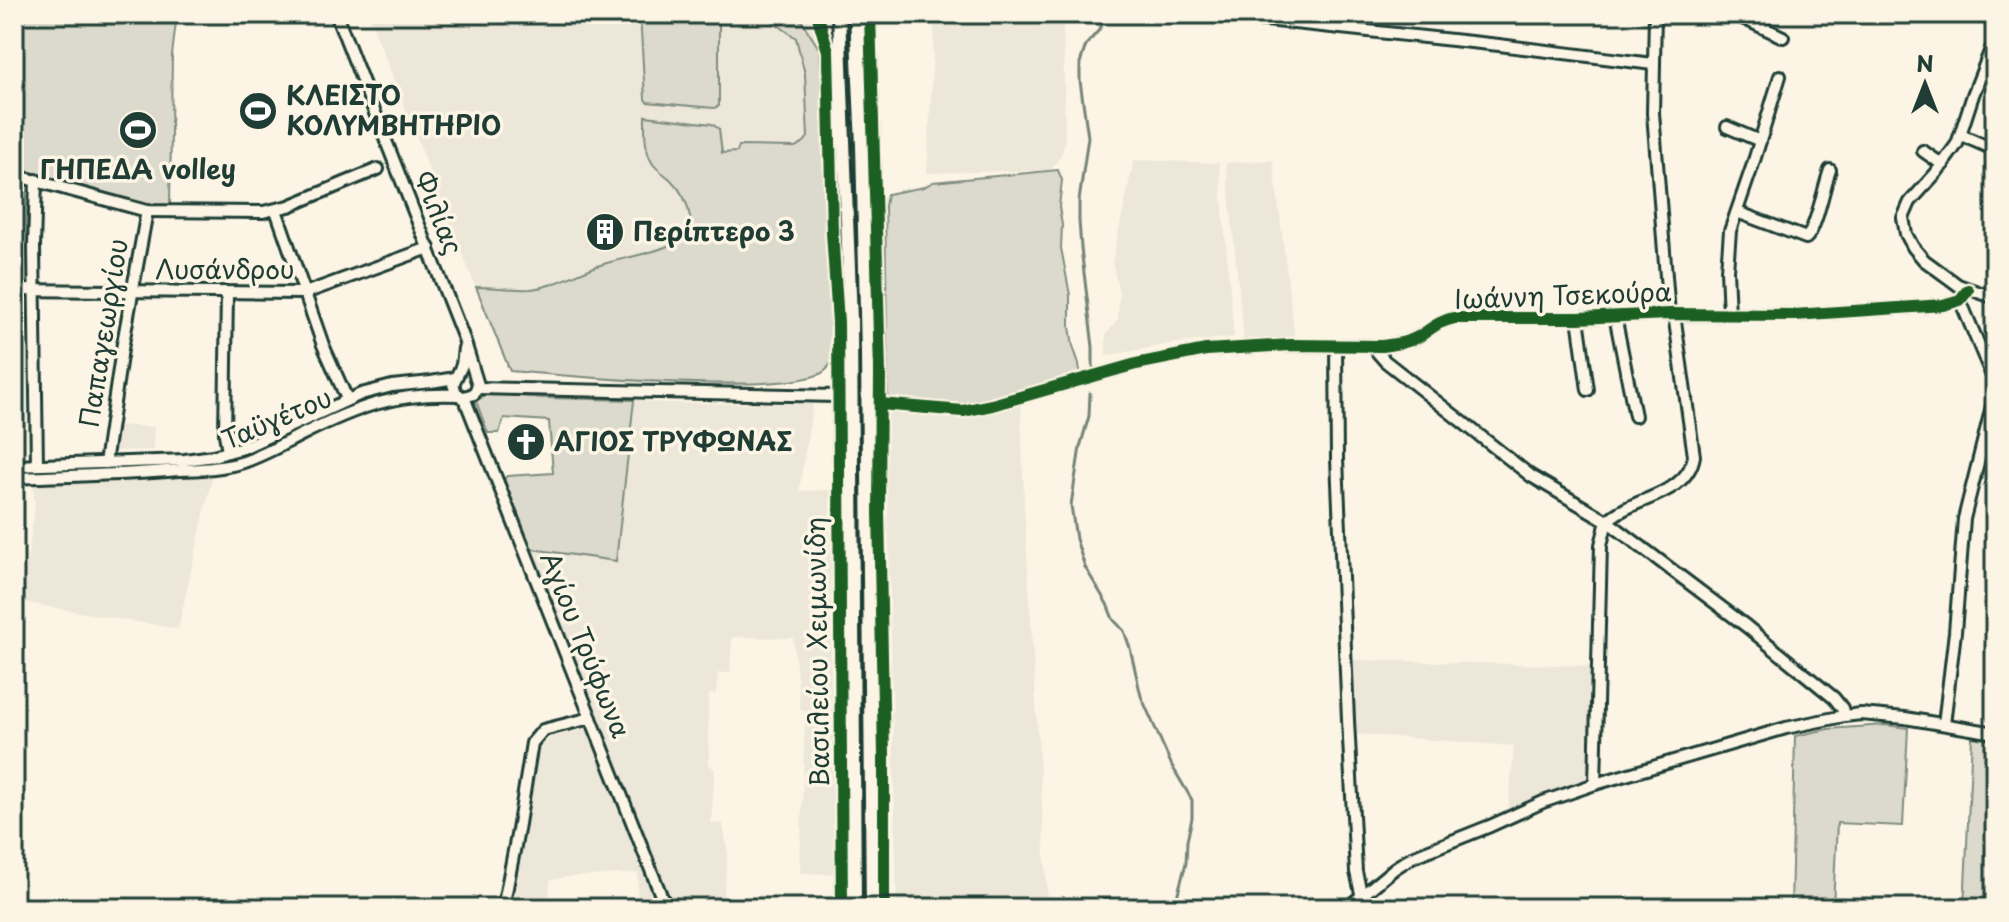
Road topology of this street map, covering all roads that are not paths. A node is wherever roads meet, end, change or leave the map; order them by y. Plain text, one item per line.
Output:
1 (19, 14) edge
2 (336, 14) edge
3 (817, 14) edge
4 (839, 14) edge
5 (856, 14) edge
6 (870, 14) edge
7 (1655, 14) edge
8 (1734, 14) edge
9 (1228, 16) dead end
10 (14, 29) edge
11 (1783, 37) dead end
12 (1995, 39) edge
13 (1653, 64) junction
14 (1780, 76) dead end
15 (1727, 127) dead end
16 (1961, 135) junction
17 (1760, 141) junction
18 (1995, 150) edge
19 (1923, 151) dead end
20 (1943, 165) junction
21 (378, 169) dead end
22 (1830, 170) dead end
23 (14, 175) edge
24 (36, 180) junction
25 (276, 210) junction
26 (147, 211) junction
27 (1737, 212) junction
28 (429, 248) junction
29 (14, 290) edge
30 (35, 290) junction
31 (1968, 290) junction
32 (133, 292) junction
33 (227, 293) junction
34 (305, 293) junction
35 (1995, 298) edge
36 (1960, 300) junction
37 (1672, 314) junction
38 (1729, 315) junction
39 (1615, 316) junction
40 (1578, 318) junction
41 (464, 339) junction
42 (1336, 346) junction
43 (1374, 346) junction
44 (457, 376) junction
45 (474, 376) junction
46 (1995, 383) edge
47 (478, 388) junction
48 (1588, 390) dead end
49 (1995, 394) edge
50 (462, 396) junction
51 (837, 396) junction
52 (347, 399) junction
53 (880, 404) junction
54 (1635, 416) dead end
55 (228, 452) junction
56 (105, 463) junction
57 (37, 465) junction
58 (14, 466) edge
59 (14, 478) edge
60 (1607, 521) junction
61 (1844, 716) junction
62 (591, 718) junction
63 (1944, 724) junction
64 (1995, 733) edge
65 (1595, 784) junction
66 (1362, 897) junction
67 (503, 908) edge
68 (666, 908) edge
69 (842, 908) edge
70 (855, 908) edge
71 (872, 908) edge
72 (884, 908) edge
73 (1347, 908) edge

1 - 10 street
2 - 28 street, Φιλίας
3 - 51 street, Βασιλείου Χειμωνίδη
4 - 70 main road
5 - 71 main road
6 - 53 street
7 - 13 street
8 - 11 street
9 - 13 street
12 - 16 street
13 - 37 street
14 - 17 street
15 - 17 street
16 - 18 street
16 - 20 street
17 - 27 street
19 - 20 street
20 - 31 street
21 - 25 street
22 - 27 street
23 - 24 street
24 - 26 street
24 - 30 street
25 - 26 street
25 - 34 street
26 - 32 street, Παπαγεωργίου
27 - 38 street
28 - 34 street, Λυσάνδρου
28 - 41 street, Φιλίας
29 - 30 street, Λυσάνδρου
30 - 32 street, Λυσάνδρου
30 - 57 street
31 - 35 street
31 - 36 street
32 - 33 street, Λυσάνδρου
32 - 56 street, Παπαγεωργίου
33 - 34 street, Λυσάνδρου
33 - 55 street
34 - 52 street
36 - 38 street, Ιωάννη Τσεκούρα
36 - 46 street
37 - 38 street, Ιωάννη Τσεκούρα
37 - 39 street, Ιωάννη Τσεκούρα
37 - 60 street
39 - 40 street, Ιωάννη Τσεκούρα
39 - 54 street
40 - 43 street, Ιωάννη Τσεκούρα
40 - 48 street
41 - 44 street, Φιλίας
41 - 45 street, Φιλίας
42 - 43 street, Ιωάννη Τσεκούρα
42 - 53 street, Ιωάννη Τσεκούρα
42 - 66 street
43 - 60 street
44 - 45 street
44 - 50 street
44 - 52 street, Ταϋγέτου
45 - 47 street
47 - 50 street
47 - 51 street
49 - 63 street
50 - 59 street, Ταϋγέτου
50 - 62 street, Αγίου Τρύφωνα
51 - 69 street, Βασιλείου Χειμωνίδη
52 - 55 street, Ταϋγέτου
53 - 72 street
55 - 56 street, Ταϋγέτου
56 - 57 street, Ταϋγέτου
57 - 58 street, Ταϋγέτου
60 - 61 street
60 - 65 street
61 - 63 street
61 - 65 street
62 - 67 street
62 - 68 street, Αγίου Τρύφωνα
63 - 64 street
65 - 66 street
66 - 73 street

